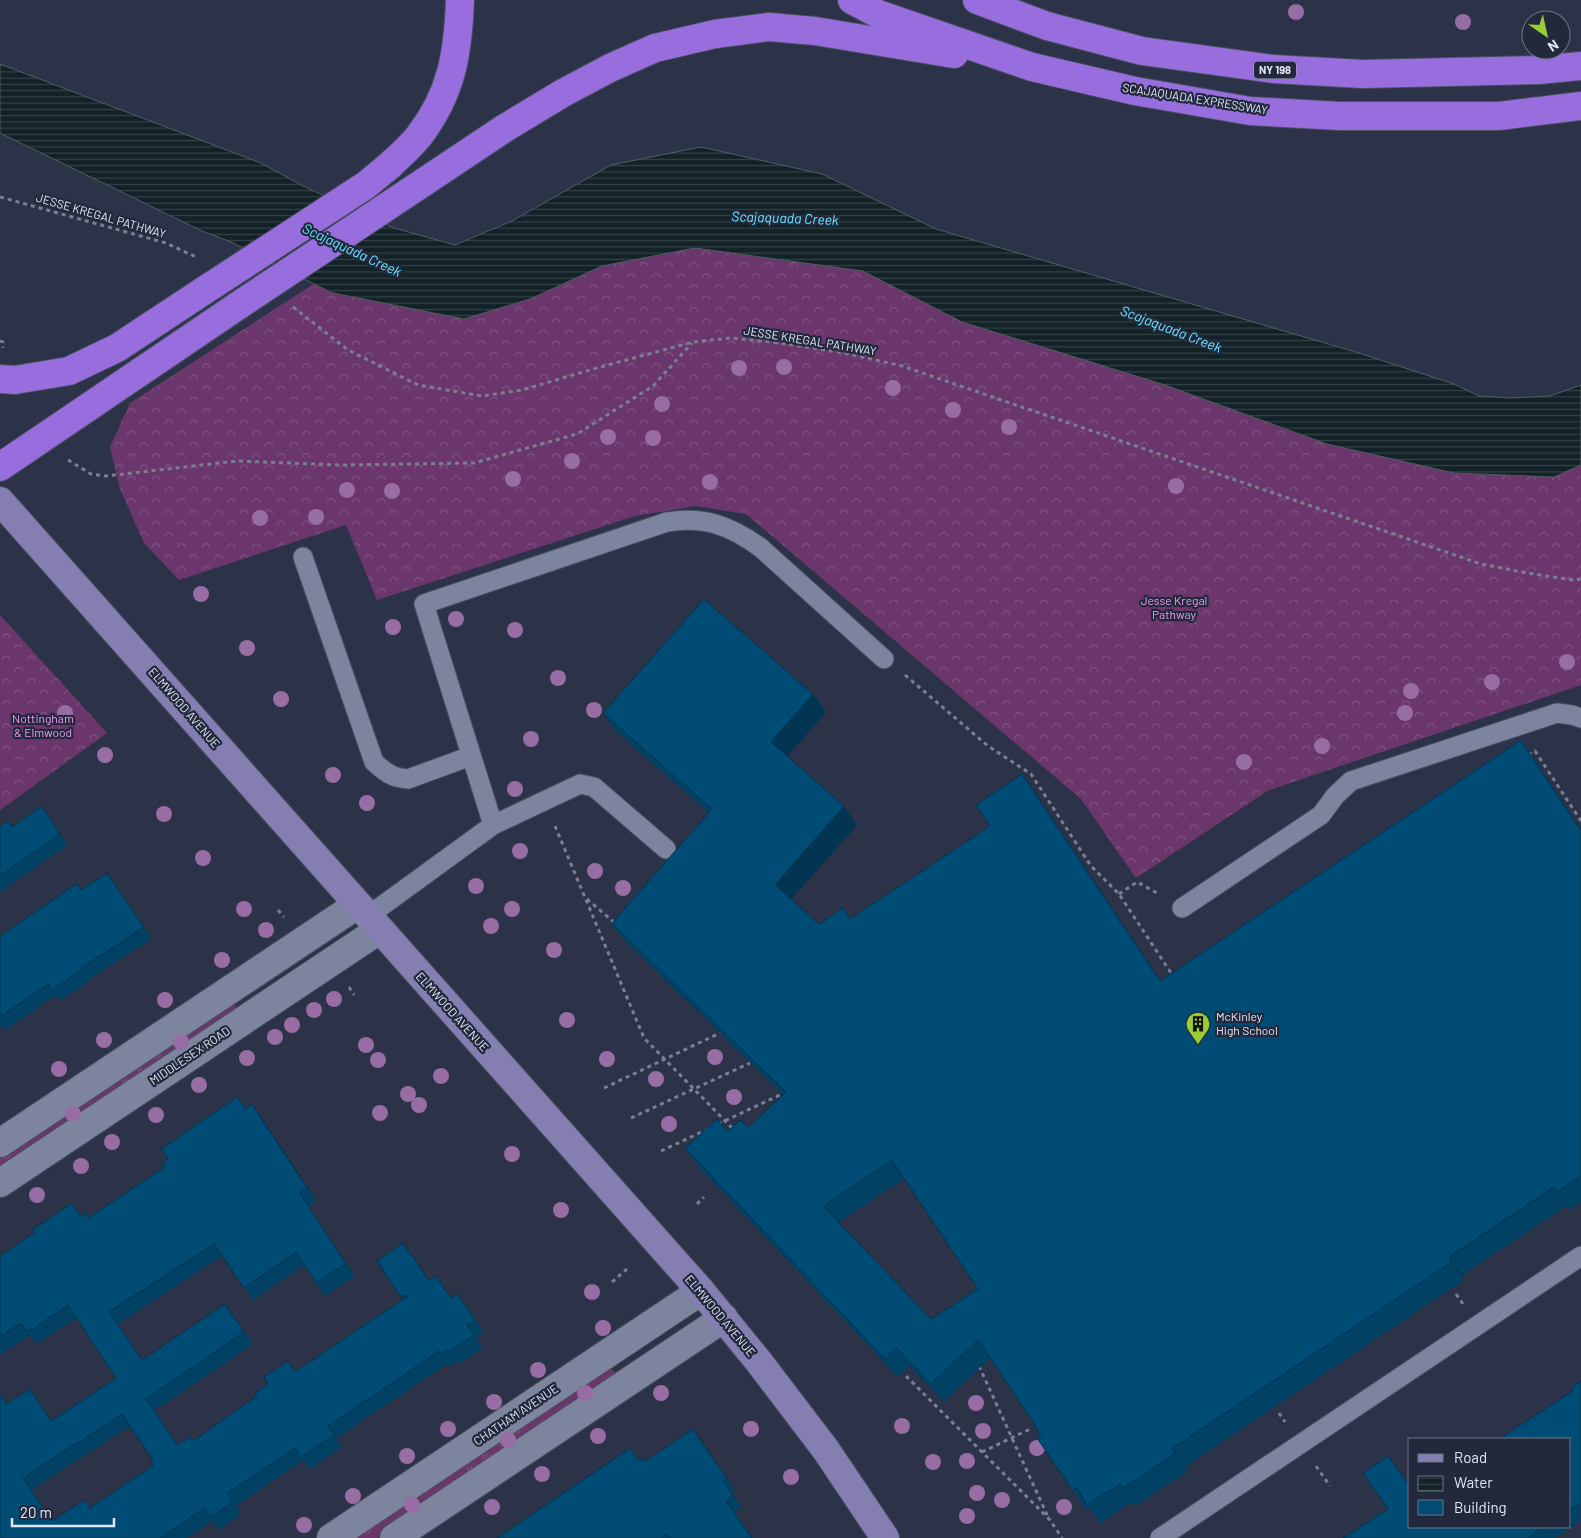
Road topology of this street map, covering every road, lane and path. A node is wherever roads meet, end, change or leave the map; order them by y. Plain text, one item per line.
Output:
1 (460, 0) edge
2 (852, 0) edge
3 (977, 0) edge
4 (1032, 66) junction
5 (1581, 66) edge
6 (1581, 106) edge
7 (0, 196) edge
8 (200, 259) dead end
9 (286, 302) dead end
10 (692, 342) junction
11 (0, 379) edge
12 (0, 466) edge
13 (91, 474) dead end
14 (0, 501) edge
15 (302, 557) dead end
16 (1581, 579) edge
17 (884, 659) dead end
18 (904, 674) dead end
19 (1581, 718) edge
20 (470, 756) junction
21 (1526, 757) edge
22 (1581, 821) edge
23 (493, 825) junction
24 (555, 825) dead end
25 (666, 849) dead end
26 (1137, 882) dead end
27 (1119, 894) junction
28 (585, 896) junction
29 (1182, 908) dead end
30 (368, 917) junction
31 (616, 925) edge
32 (1175, 979) edge
33 (720, 1033) edge
34 (665, 1059) junction
35 (750, 1063) edge
36 (604, 1088) dead end
37 (694, 1089) junction
38 (782, 1094) edge
39 (631, 1118) dead end
40 (726, 1121) junction
41 (717, 1124) edge
42 (709, 1128) edge
43 (739, 1135) edge
44 (0, 1143) edge
45 (661, 1151) dead end
46 (0, 1183) edge
47 (704, 1197) dead end
48 (696, 1204) dead end
49 (1581, 1256) edge
50 (627, 1269) dead end
51 (612, 1282) dead end
52 (701, 1291) junction
53 (1456, 1294) dead end
54 (1459, 1299) dead end
55 (724, 1318) junction
56 (978, 1364) edge
57 (906, 1376) edge
58 (1279, 1413) dead end
59 (1283, 1418) dead end
60 (1030, 1429) edge
61 (1012, 1438) junction
62 (982, 1452) junction
63 (1050, 1520) junction
64 (332, 1538) edge
65 (394, 1538) edge
66 (885, 1538) edge
67 (1062, 1538) edge
68 (1160, 1538) edge

1 - 11 highway, bridge
2 - 4 highway, SCAJAQUADA EXPRESSWAY
3 - 5 highway, NY 198
4 - 6 highway, SCAJAQUADA EXPRESSWAY
4 - 12 highway, bridge
7 - 8 path, JESSE KREGAL PATHWAY
9 - 10 path, JESSE KREGAL PATHWAY
10 - 13 path
10 - 16 path, JESSE KREGAL PATHWAY
14 - 30 street, ELMWOOD AVENUE
15 - 20 lane
17 - 20 lane
18 - 27 path
19 - 29 lane
20 - 23 lane
21 - 22 path
23 - 25 lane
23 - 30 lane
24 - 28 path
26 - 27 path
27 - 32 path
28 - 31 path
28 - 34 path
30 - 44 street
30 - 46 street, MIDDLESEX ROAD
30 - 52 street, ELMWOOD AVENUE
33 - 34 path
34 - 36 path
34 - 37 path
35 - 37 path
37 - 39 path
37 - 40 path
38 - 40 path
40 - 41 path
40 - 43 path
42 - 45 path
47 - 48 path
49 - 68 lane
50 - 51 path
52 - 55 street, ELMWOOD AVENUE
52 - 64 street, CHATHAM AVENUE
53 - 54 path
55 - 65 street
55 - 66 street, ELMWOOD AVENUE
56 - 61 path
57 - 62 path
58 - 59 path
60 - 61 path
61 - 62 path
61 - 63 path
62 - 63 path
63 - 67 path

